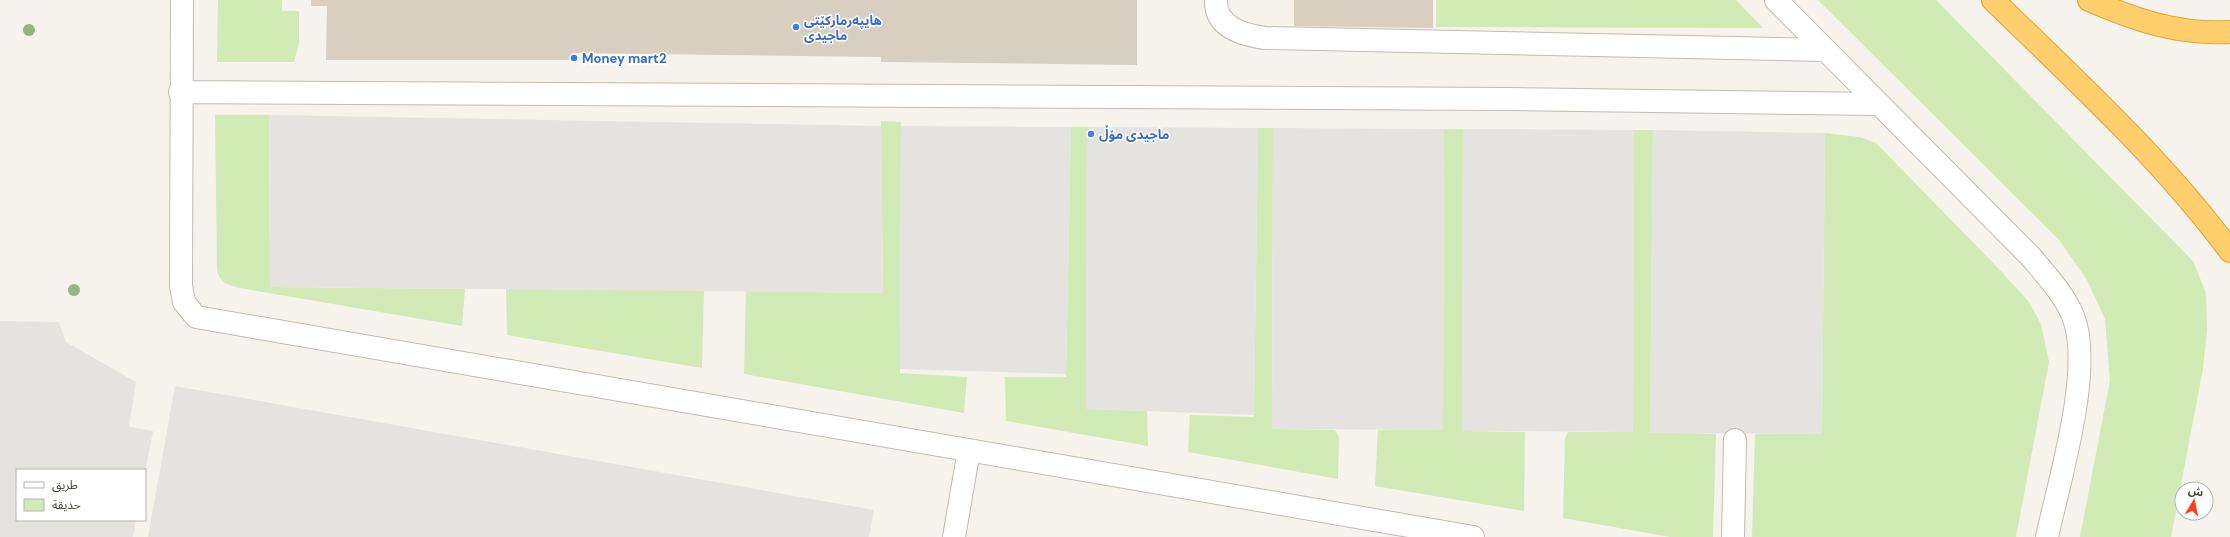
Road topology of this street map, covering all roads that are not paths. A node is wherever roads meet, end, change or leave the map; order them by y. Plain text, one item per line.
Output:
1 (182, 0) edge
2 (1216, 0) edge
3 (1776, 0) edge
4 (1993, 0) edge
5 (2089, 0) edge
6 (2230, 32) edge
7 (1824, 50) junction
8 (180, 92) junction
9 (1879, 104) junction
10 (2230, 250) edge
11 (1735, 440) dead end
12 (969, 450) junction
13 (954, 537) edge
14 (1473, 537) edge
15 (1733, 537) edge
16 (2047, 537) edge

1 - 8 lane
2 - 7 lane
3 - 7 lane
4 - 10 highway
5 - 6 highway
7 - 9 lane
8 - 9 lane
8 - 12 lane
9 - 16 lane
11 - 15 lane
12 - 13 lane
12 - 14 lane

